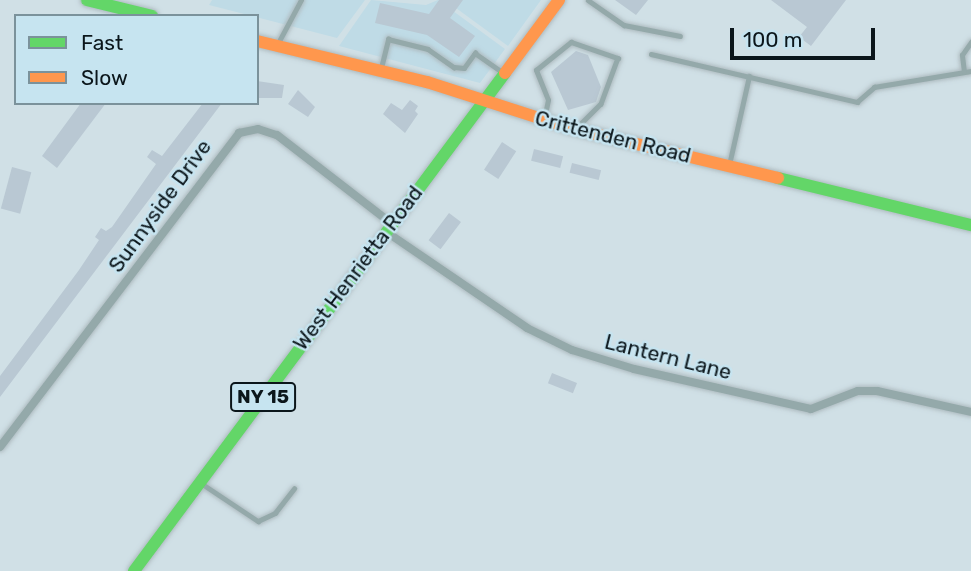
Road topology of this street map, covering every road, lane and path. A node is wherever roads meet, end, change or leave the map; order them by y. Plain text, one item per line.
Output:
1 (87, 0) edge
2 (301, 0) edge
3 (559, 0) edge
4 (587, 0) edge
5 (144, 14) edge
6 (680, 36) dead end
7 (259, 42) edge
8 (971, 42) edge
9 (277, 46) junction
10 (651, 54) dead end
11 (381, 70) junction
12 (971, 71) edge
13 (964, 72) junction
14 (504, 74) junction
15 (750, 76) junction
16 (485, 100) junction
17 (544, 121) junction
18 (575, 129) junction
19 (729, 166) junction
20 (971, 225) edge
21 (388, 227) junction
22 (971, 412) edge
23 (0, 447) edge
24 (200, 482) junction
25 (294, 489) dead end
26 (137, 570) edge

1 - 5 street
2 - 9 lane
3 - 14 street, West Henrietta Road / NY 15
4 - 6 lane
7 - 9 street, Crittenden Road
8 - 13 lane
9 - 11 street, Crittenden Road
10 - 15 lane
11 - 14 lane
11 - 16 street, Crittenden Road
12 - 13 lane
13 - 15 lane
14 - 16 street, West Henrietta Road / NY 15
15 - 19 lane
16 - 17 street, Crittenden Road
16 - 21 street, West Henrietta Road / NY 15
17 - 18 street, Crittenden Road
17 - 18 lane
18 - 19 street, Crittenden Road
19 - 20 street, Crittenden Road
21 - 22 street, Lantern Lane
21 - 23 street, Sunnyside Drive
21 - 24 street, West Henrietta Road / NY 15
24 - 25 lane
24 - 26 street, West Henrietta Road / NY 15

